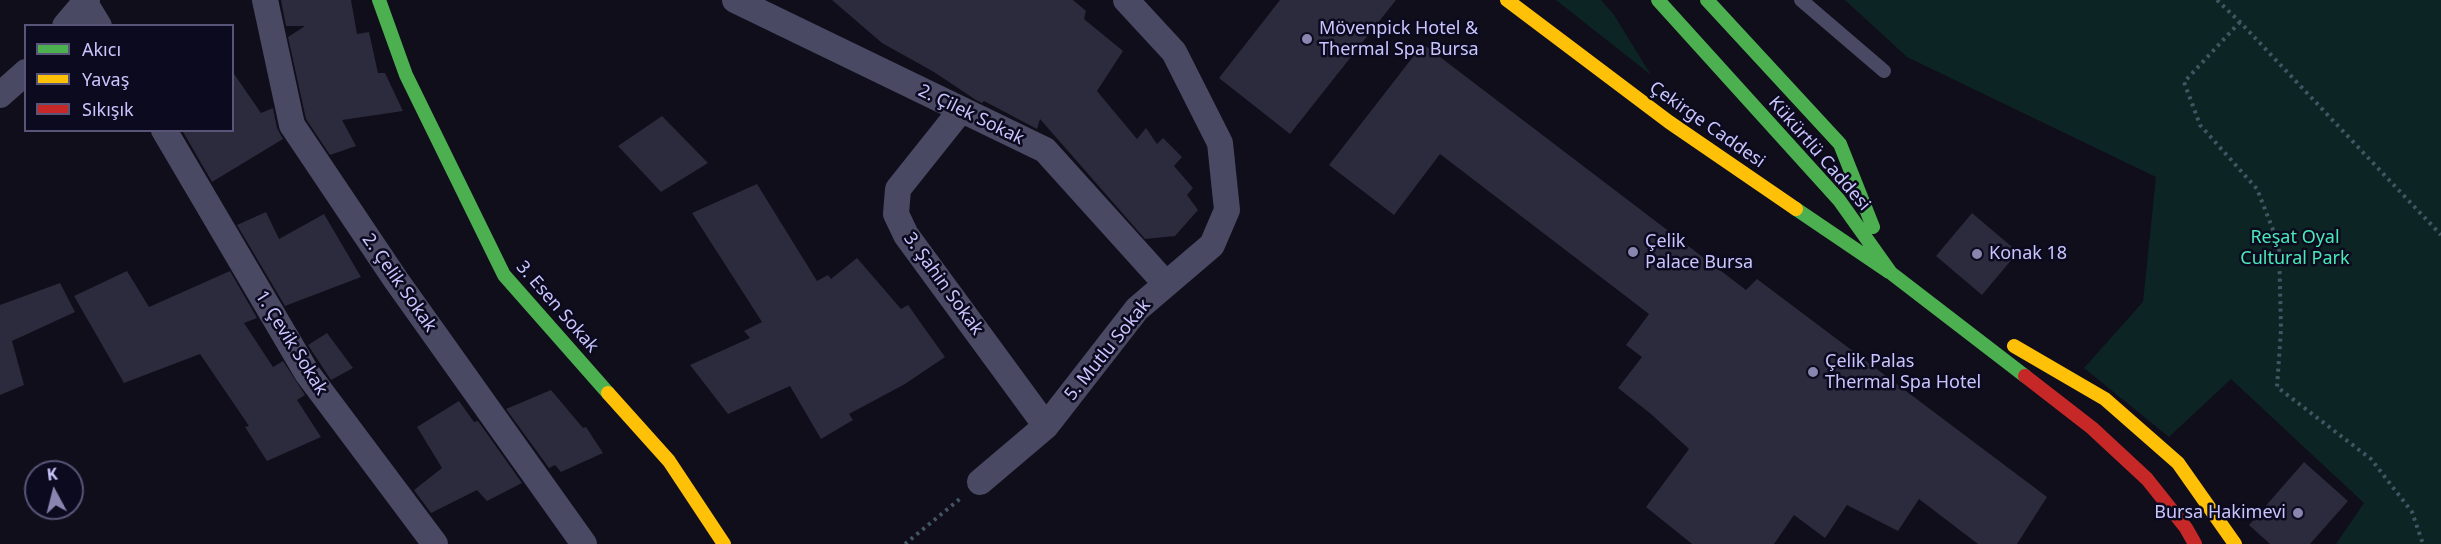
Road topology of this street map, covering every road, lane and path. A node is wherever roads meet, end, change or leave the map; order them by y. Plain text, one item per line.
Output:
1 (265, 0) edge
2 (379, 0) edge
3 (735, 0) edge
4 (1126, 0) edge
5 (1507, 0) edge
6 (1658, 0) edge
7 (1707, 0) edge
8 (1801, 0) edge
9 (2217, 0) edge
10 (86, 1) edge
11 (2240, 22) junction
12 (67, 24) edge
13 (98, 24) edge
14 (1884, 71) dead end
15 (24, 74) edge
16 (0, 95) edge
17 (961, 110) junction
18 (165, 132) edge
19 (2441, 235) edge
20 (1891, 273) junction
21 (1166, 284) junction
22 (1047, 426) junction
23 (980, 482) joint
24 (435, 544) edge
25 (584, 544) edge
26 (724, 544) edge
27 (905, 544) edge
28 (2195, 544) edge
29 (2235, 544) edge
30 (2423, 544) edge

1 - 25 street, 2. Çelik Sokak
2 - 26 main road, 3. Esen Sokak
3 - 17 street, 2. Çilek Sokak
4 - 21 street, 5. Mutlu Sokak
5 - 20 main road, Çekirge Caddesi
6 - 20 main road, Kükürtlü Caddesi
7 - 20 main road, Kükürtlü Caddesi
8 - 14 lane
9 - 11 path
10 - 12 street
10 - 13 street
11 - 19 path
11 - 30 path
15 - 16 street
17 - 21 street, 2. Çilek Sokak
17 - 22 street, 3. Şahin Sokak
18 - 24 street, 1. Çevik Sokak
20 - 28 main road, Çekirge Caddesi
20 - 29 main road, Çekirge Caddesi
21 - 22 street, 5. Mutlu Sokak
22 - 23 street, 5. Mutlu Sokak
23 - 27 path

